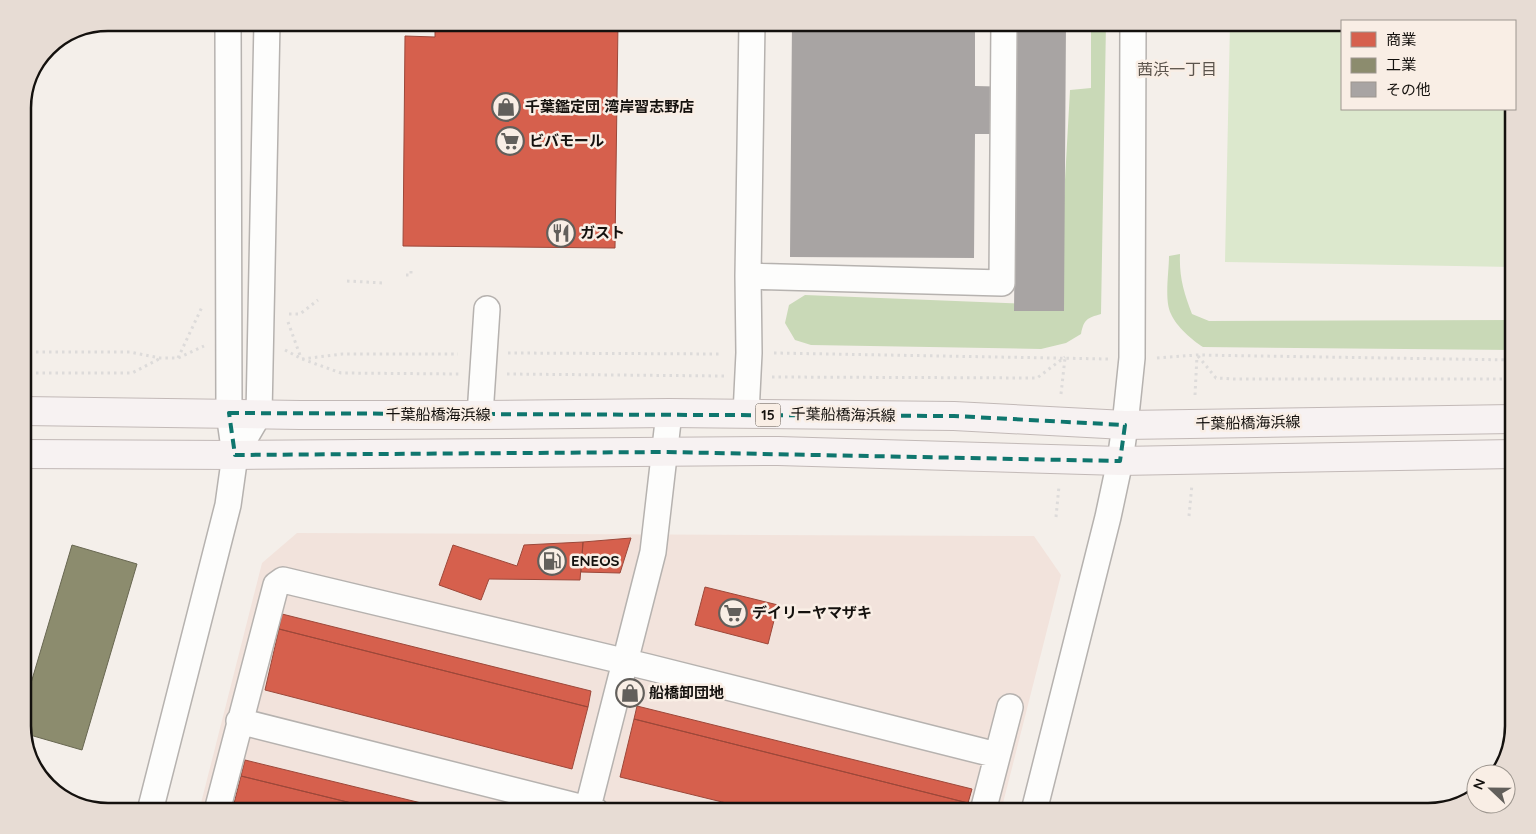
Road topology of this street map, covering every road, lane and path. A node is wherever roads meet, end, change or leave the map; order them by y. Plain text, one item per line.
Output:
1 (228, 31) edge
2 (267, 31) edge
3 (752, 31) edge
4 (1004, 31) edge
5 (1132, 31) edge
6 (411, 270) dead end
7 (406, 274) dead end
8 (748, 276) junction
9 (347, 281) dead end
10 (383, 283) dead end
11 (318, 300) dead end
12 (486, 309) dead end
13 (289, 314) dead end
14 (204, 346) dead end
15 (284, 349) dead end
16 (31, 352) edge
17 (503, 353) dead end
18 (771, 353) dead end
19 (463, 354) dead end
20 (721, 354) dead end
21 (1197, 356) junction
22 (160, 358) junction
23 (1065, 358) junction
24 (1157, 358) dead end
25 (302, 359) junction
26 (1111, 359) dead end
27 (1505, 360) edge
28 (31, 373) edge
29 (464, 374) dead end
30 (503, 374) dead end
31 (726, 376) dead end
32 (776, 377) dead end
33 (1505, 379) edge
34 (1061, 394) dead end
35 (1195, 395) dead end
36 (31, 411) edge
37 (228, 413) junction
38 (669, 413) junction
39 (258, 414) junction
40 (746, 414) junction
41 (480, 415) junction
42 (1505, 419) edge
43 (1125, 425) junction
44 (665, 452) junction
45 (31, 454) edge
46 (1505, 454) edge
47 (235, 455) junction
48 (1120, 461) junction
49 (1192, 478) dead end
50 (1059, 483) dead end
51 (1189, 516) dead end
52 (1056, 518) dead end
53 (625, 661) junction
54 (1010, 706) dead end
55 (239, 721) junction
56 (997, 755) junction
57 (152, 803) edge
58 (219, 803) edge
59 (559, 803) edge
60 (592, 803) edge
61 (985, 803) edge
62 (1036, 803) edge

1 - 37 street
2 - 39 street
3 - 8 street
4 - 8 street
5 - 43 street
6 - 7 path
8 - 40 street
9 - 10 path
11 - 13 path
12 - 41 street
14 - 22 path
15 - 25 path
16 - 22 path
17 - 20 path
18 - 23 path
19 - 25 path
21 - 24 path
21 - 27 path
21 - 33 path
21 - 35 path
22 - 28 path
23 - 26 path
23 - 32 path
23 - 34 path
25 - 29 path
30 - 31 path
36 - 37 main road, 千葉船橋海浜線 / 15
37 - 39 main road, 千葉船橋海浜線 / 15
37 - 47 street
38 - 40 main road, 千葉船橋海浜線 / 15
38 - 41 main road, 千葉船橋海浜線 / 15
38 - 44 street
39 - 41 main road, 千葉船橋海浜線 / 15
39 - 47 street
40 - 43 main road, 千葉船橋海浜線 / 15
42 - 43 main road, 千葉船橋海浜線 / 15
43 - 48 street
44 - 47 main road
44 - 48 main road
44 - 53 street
45 - 47 main road
46 - 48 main road
47 - 57 street
48 - 62 street
49 - 51 path
50 - 52 path
53 - 55 street
53 - 56 street
53 - 60 street
54 - 56 street
55 - 58 street
55 - 59 street
56 - 61 street

